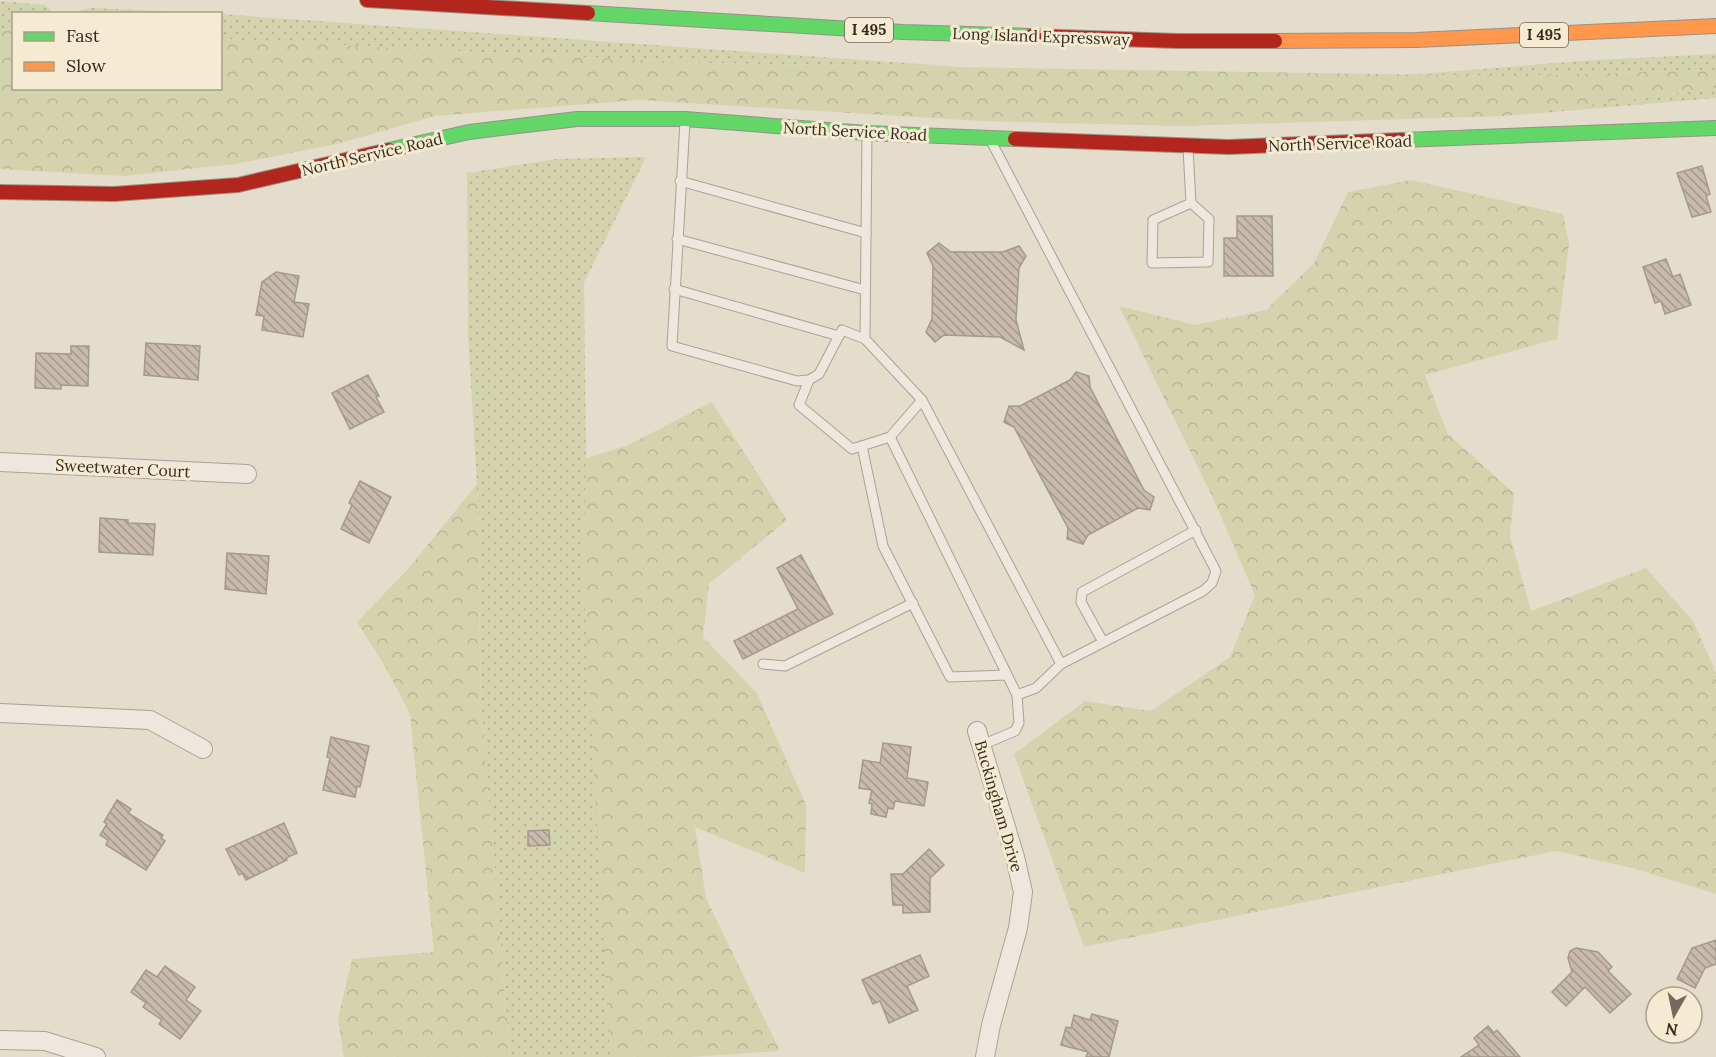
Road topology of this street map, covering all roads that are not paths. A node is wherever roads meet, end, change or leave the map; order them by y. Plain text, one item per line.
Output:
1 (367, 0) edge
2 (1716, 26) edge
3 (685, 119) junction
4 (1716, 128) edge
5 (867, 133) junction
6 (989, 138) junction
7 (1188, 146) junction
8 (680, 181) junction
9 (0, 192) edge
10 (1191, 203) junction
11 (866, 234) junction
12 (677, 239) junction
13 (674, 289) junction
14 (865, 290) junction
15 (839, 336) junction
16 (865, 339) junction
17 (809, 380) junction
18 (922, 400) junction
19 (890, 437) junction
20 (862, 446) junction
21 (0, 462) edge
22 (247, 474) dead end
23 (1196, 530) junction
24 (913, 603) junction
25 (1103, 642) junction
26 (763, 664) dead end
27 (1061, 664) junction
28 (1007, 675) junction
29 (1017, 695) junction
30 (0, 713) edge
31 (979, 738) joint
32 (203, 749) dead end
33 (0, 1040) edge
34 (96, 1057) edge
35 (986, 1057) edge

1 - 2 main road, Long Island Expressway / I 495
3 - 5 main road, North Service Road
3 - 8 lane
3 - 9 main road, North Service Road
4 - 7 main road, North Service Road
5 - 6 main road, North Service Road
5 - 11 lane
6 - 7 main road, North Service Road
6 - 23 lane
7 - 10 lane
8 - 11 lane
8 - 12 lane
10 - 10 lane
11 - 14 lane
12 - 13 lane
12 - 14 lane
13 - 15 lane
13 - 17 lane
14 - 16 lane
15 - 16 lane
15 - 17 lane
16 - 18 lane
17 - 20 lane
18 - 19 lane
18 - 27 lane
19 - 20 lane
19 - 28 lane
20 - 24 lane
21 - 22 street, Sweetwater Court
23 - 25 lane
23 - 25 lane
24 - 26 lane
24 - 28 lane
25 - 27 lane
27 - 29 lane
28 - 29 lane
29 - 31 lane
30 - 32 street
31 - 35 street, Buckingham Drive
33 - 34 street

